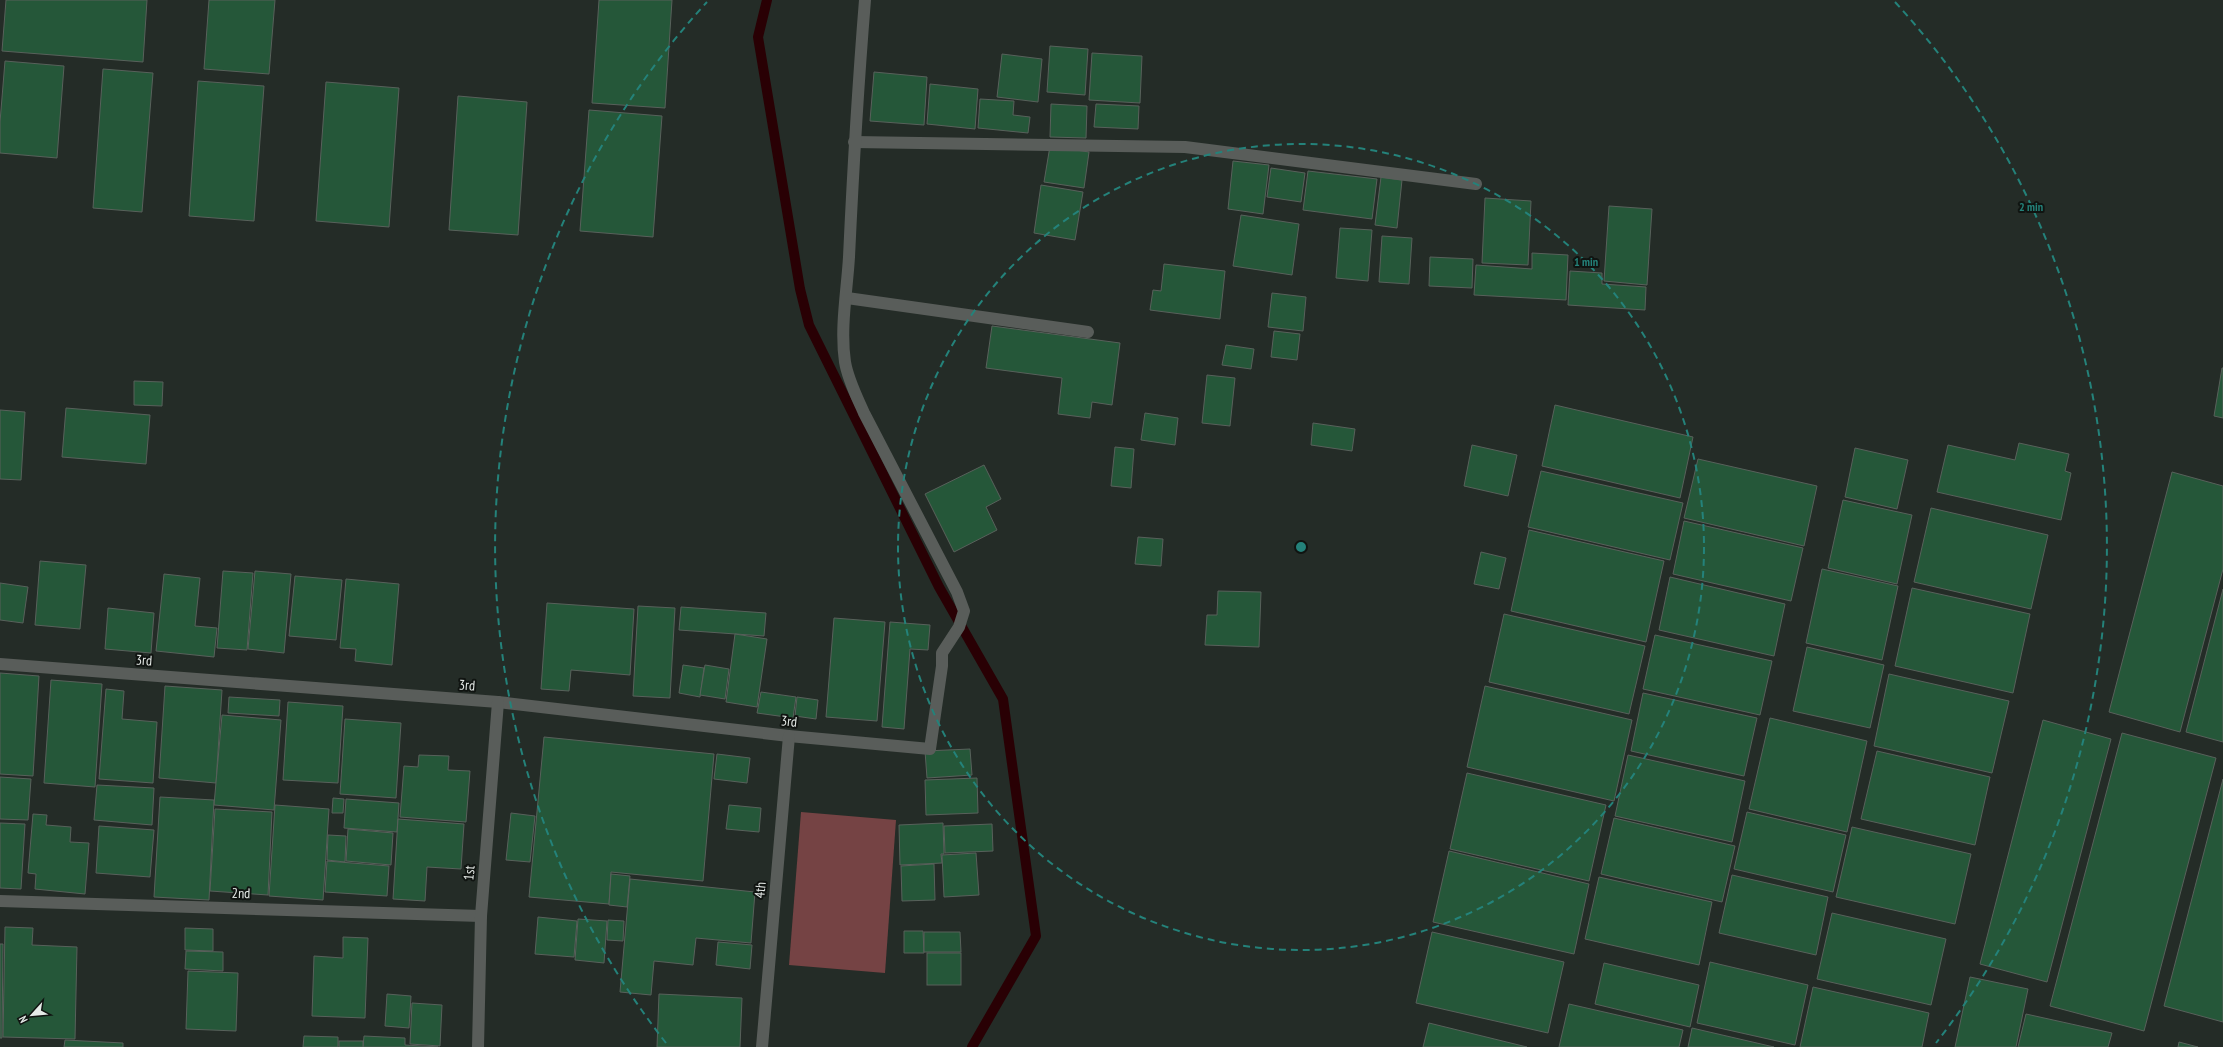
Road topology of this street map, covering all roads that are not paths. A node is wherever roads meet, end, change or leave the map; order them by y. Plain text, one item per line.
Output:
1 (865, 0) edge
2 (854, 142) junction
3 (1476, 184) dead end
4 (847, 298) junction
5 (1088, 332) dead end
6 (0, 664) edge
7 (498, 702) junction
8 (789, 736) junction
9 (0, 901) edge
10 (481, 916) junction
11 (478, 1047) edge
12 (762, 1047) edge

1 - 2 street
2 - 3 street
2 - 4 street
4 - 5 street
4 - 8 street, 3rd
6 - 7 street, 3rd
7 - 8 street, 3rd
7 - 10 street, 1st
8 - 12 street, 4th
9 - 10 street, 2nd
10 - 11 street, 1st

